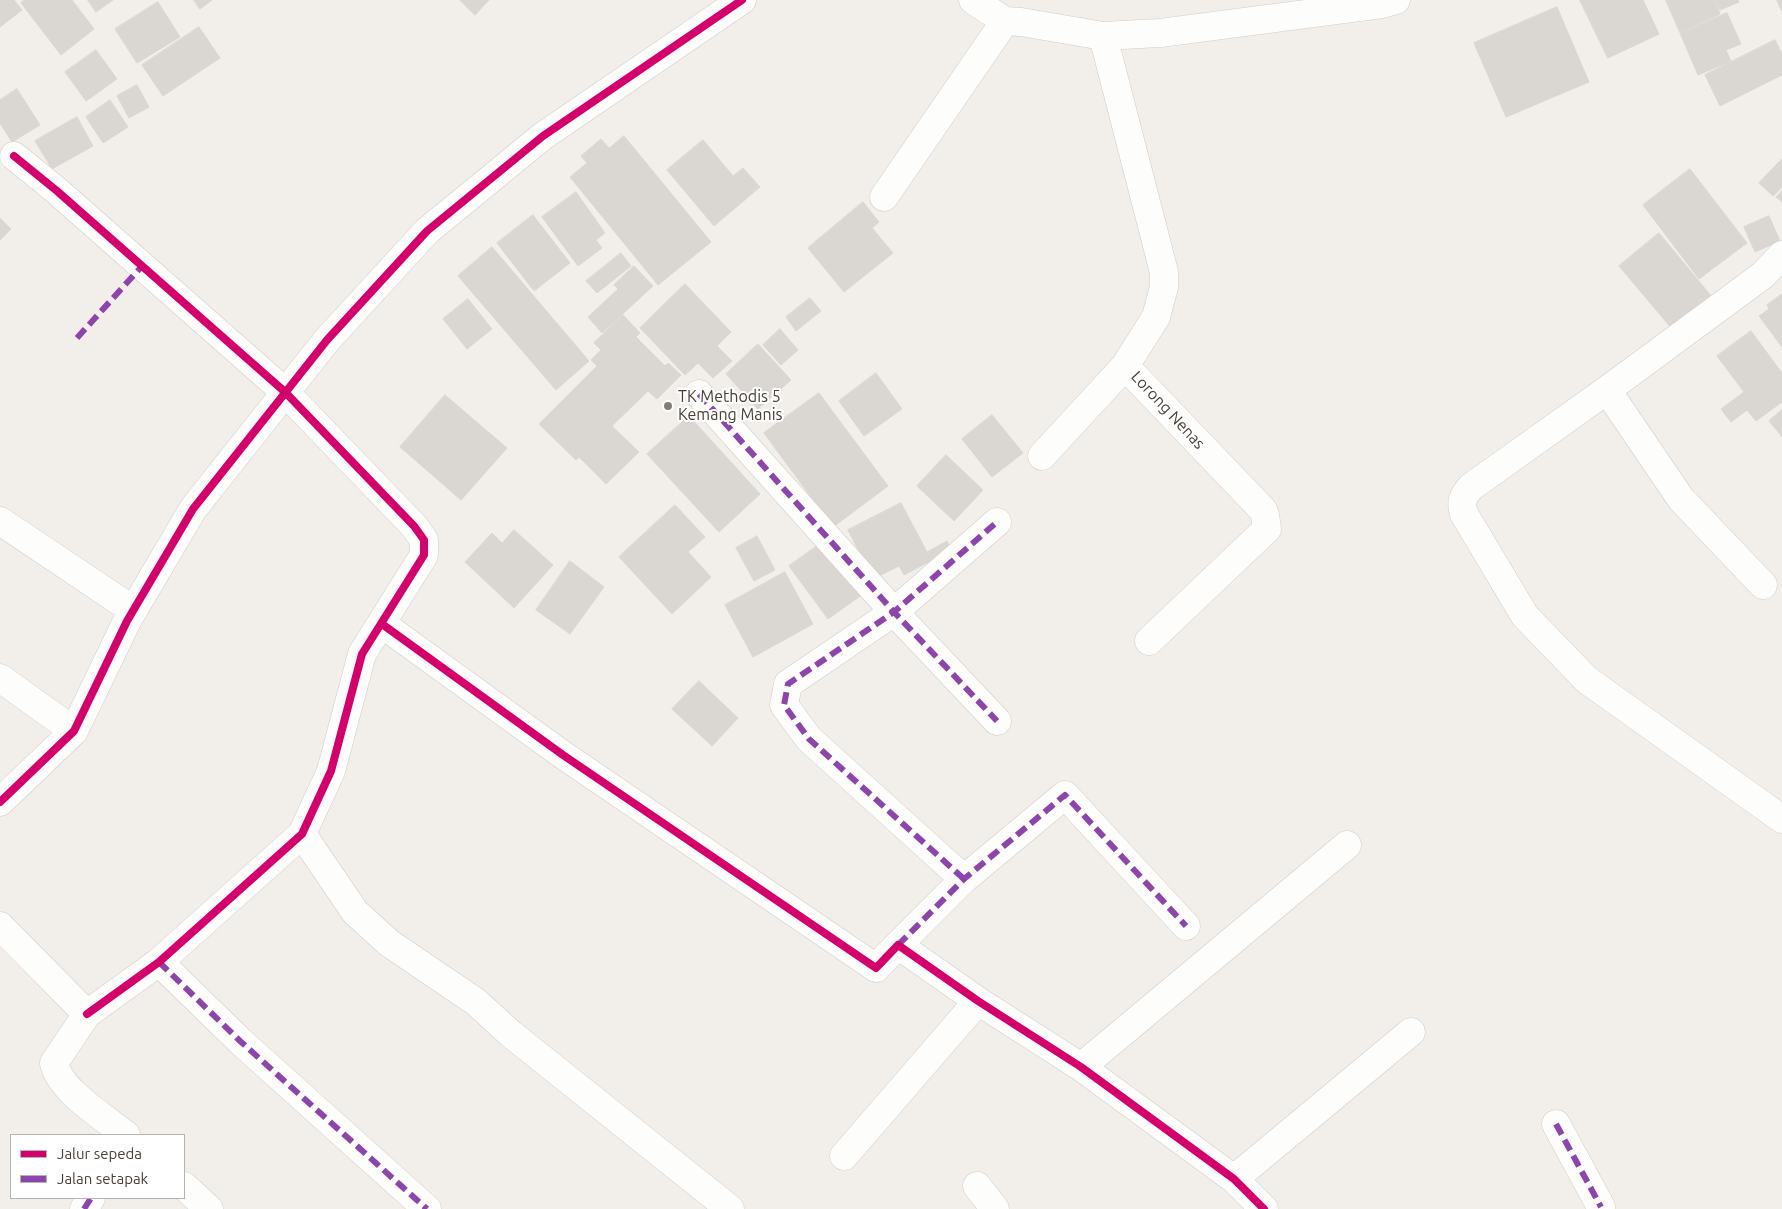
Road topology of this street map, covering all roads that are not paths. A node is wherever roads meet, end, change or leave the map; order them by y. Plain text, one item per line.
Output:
1 (742, 0) edge
2 (973, 0) edge
3 (1396, 0) edge
4 (1270, 9) edge
5 (1019, 14) edge
6 (1103, 36) junction
7 (14, 156) dead end
8 (884, 197) dead end
9 (1782, 254) edge
10 (1125, 366) junction
11 (1606, 390) junction
12 (285, 392) junction
13 (699, 394) dead end
14 (1042, 456) dead end
15 (0, 521) edge
16 (997, 522) dead end
17 (1763, 585) dead end
18 (133, 610) junction
19 (894, 612) junction
20 (382, 624) junction
21 (1149, 641) dead end
22 (0, 678) edge
23 (997, 721) dead end
24 (74, 731) junction
25 (0, 802) edge
26 (1782, 819) edge
27 (302, 834) junction
28 (1347, 845) dead end
29 (964, 879) junction
30 (0, 926) edge
31 (1186, 926) dead end
32 (898, 945) junction
33 (159, 962) junction
34 (978, 1001) junction
35 (87, 1014) junction
36 (1411, 1032) dead end
37 (1081, 1067) junction
38 (1556, 1124) dead end
39 (125, 1134) edge
40 (844, 1156) dead end
41 (1234, 1179) junction
42 (976, 1186) dead end
43 (185, 1187) edge
44 (1604, 1208) edge
45 (209, 1209) edge
46 (427, 1209) edge
47 (730, 1209) edge
48 (995, 1209) edge
49 (1264, 1209) edge

1 - 12 street
2 - 5 street
3 - 4 street
4 - 6 street
5 - 6 street
5 - 8 street
6 - 10 street, Lorong Nenas
7 - 12 street
9 - 11 street
10 - 14 street
10 - 21 street, Lorong Nenas
11 - 17 street
11 - 26 street
12 - 18 street
12 - 20 street
13 - 19 street
15 - 18 street
16 - 19 street
18 - 24 street
19 - 23 street
19 - 29 street
20 - 27 street
20 - 32 street
22 - 24 street
24 - 25 street
27 - 33 street
27 - 47 street
28 - 37 street
29 - 31 street
29 - 32 street
30 - 35 street
32 - 34 street
33 - 35 street
33 - 46 street
34 - 37 street
34 - 40 street
35 - 39 street
36 - 41 street
37 - 41 street
38 - 44 street
41 - 49 street
42 - 48 street
43 - 45 street

